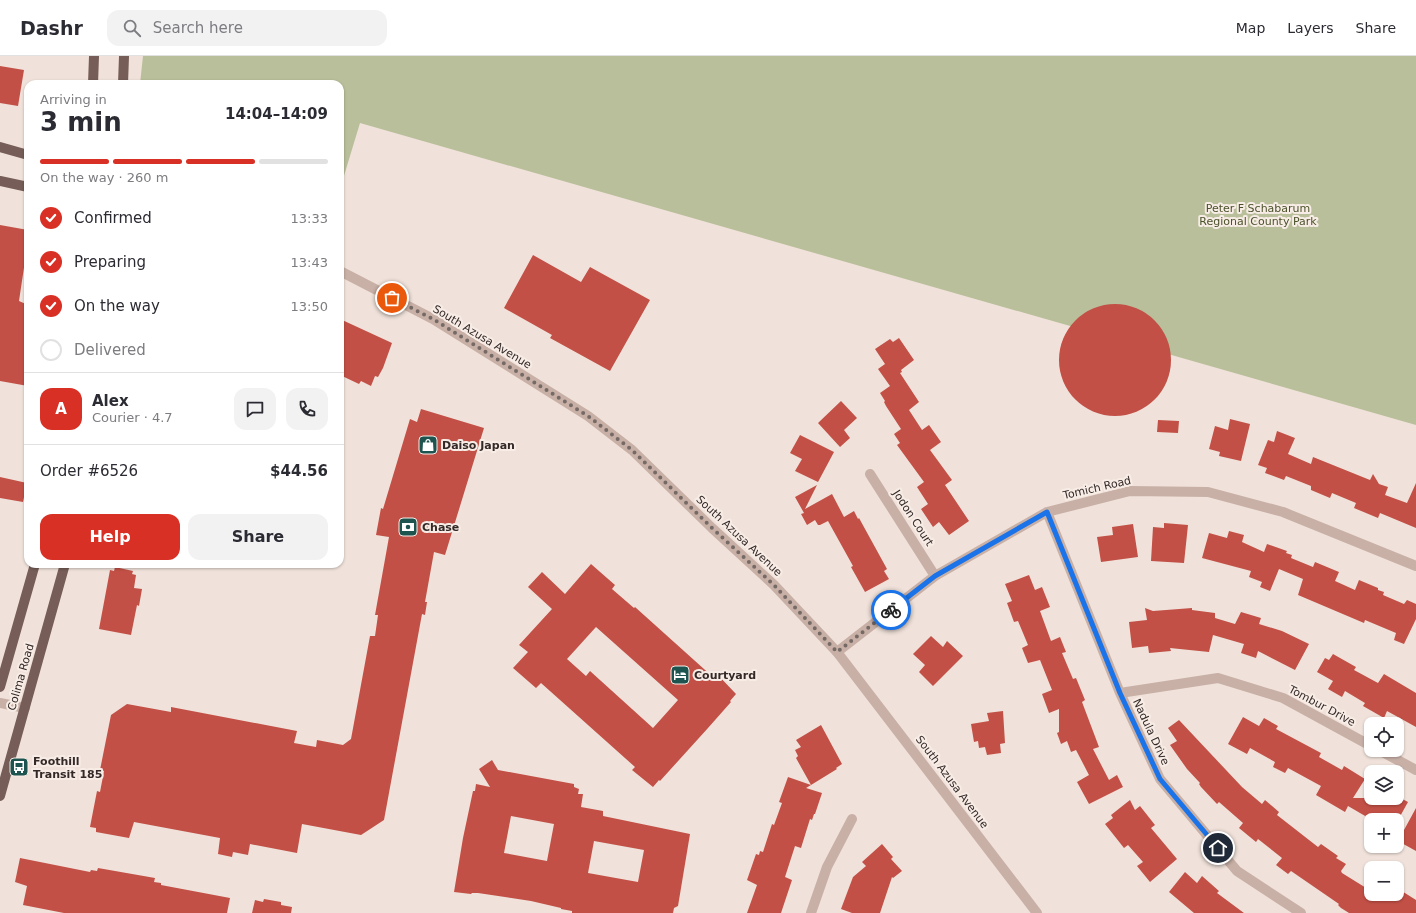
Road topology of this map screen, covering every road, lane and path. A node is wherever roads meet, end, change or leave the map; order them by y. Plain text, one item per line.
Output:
1 (94, 56) edge
2 (124, 56) edge
3 (93, 80) edge
4 (123, 80) edge
5 (0, 147) edge
6 (24, 151) edge
7 (16, 152) junction
8 (24, 154) edge
9 (0, 181) edge
10 (24, 186) edge
11 (344, 273) edge
12 (870, 474) dead end
13 (1047, 512) junction
14 (1416, 566) edge
15 (34, 568) edge
16 (64, 568) edge
17 (935, 576) junction
18 (837, 652) junction
19 (0, 687) edge
20 (1120, 693) junction
21 (0, 703) edge
22 (25, 708) junction
23 (1364, 742) edge
24 (1392, 757) edge
25 (1416, 770) edge
26 (0, 796) edge
27 (852, 819) dead end
28 (811, 913) edge
29 (1037, 913) edge
30 (1301, 913) edge

1 - 3 main road
2 - 4 main road
5 - 7 main road
6 - 7 main road
7 - 8 main road
9 - 10 main road
11 - 18 street, South Azusa Avenue
12 - 17 street, Jodon Court
13 - 14 street, Tomich Road
13 - 17 street, Tomich Road
13 - 20 street, Nadula Drive
15 - 19 main road, Colima Road
16 - 22 main road, Colima Road
17 - 18 street, Tomich Road
18 - 29 street, South Azusa Avenue
20 - 23 street, Tombur Drive
20 - 30 street, Nadula Drive
21 - 22 street
22 - 26 main road, Colima Road
24 - 25 street
27 - 28 street

